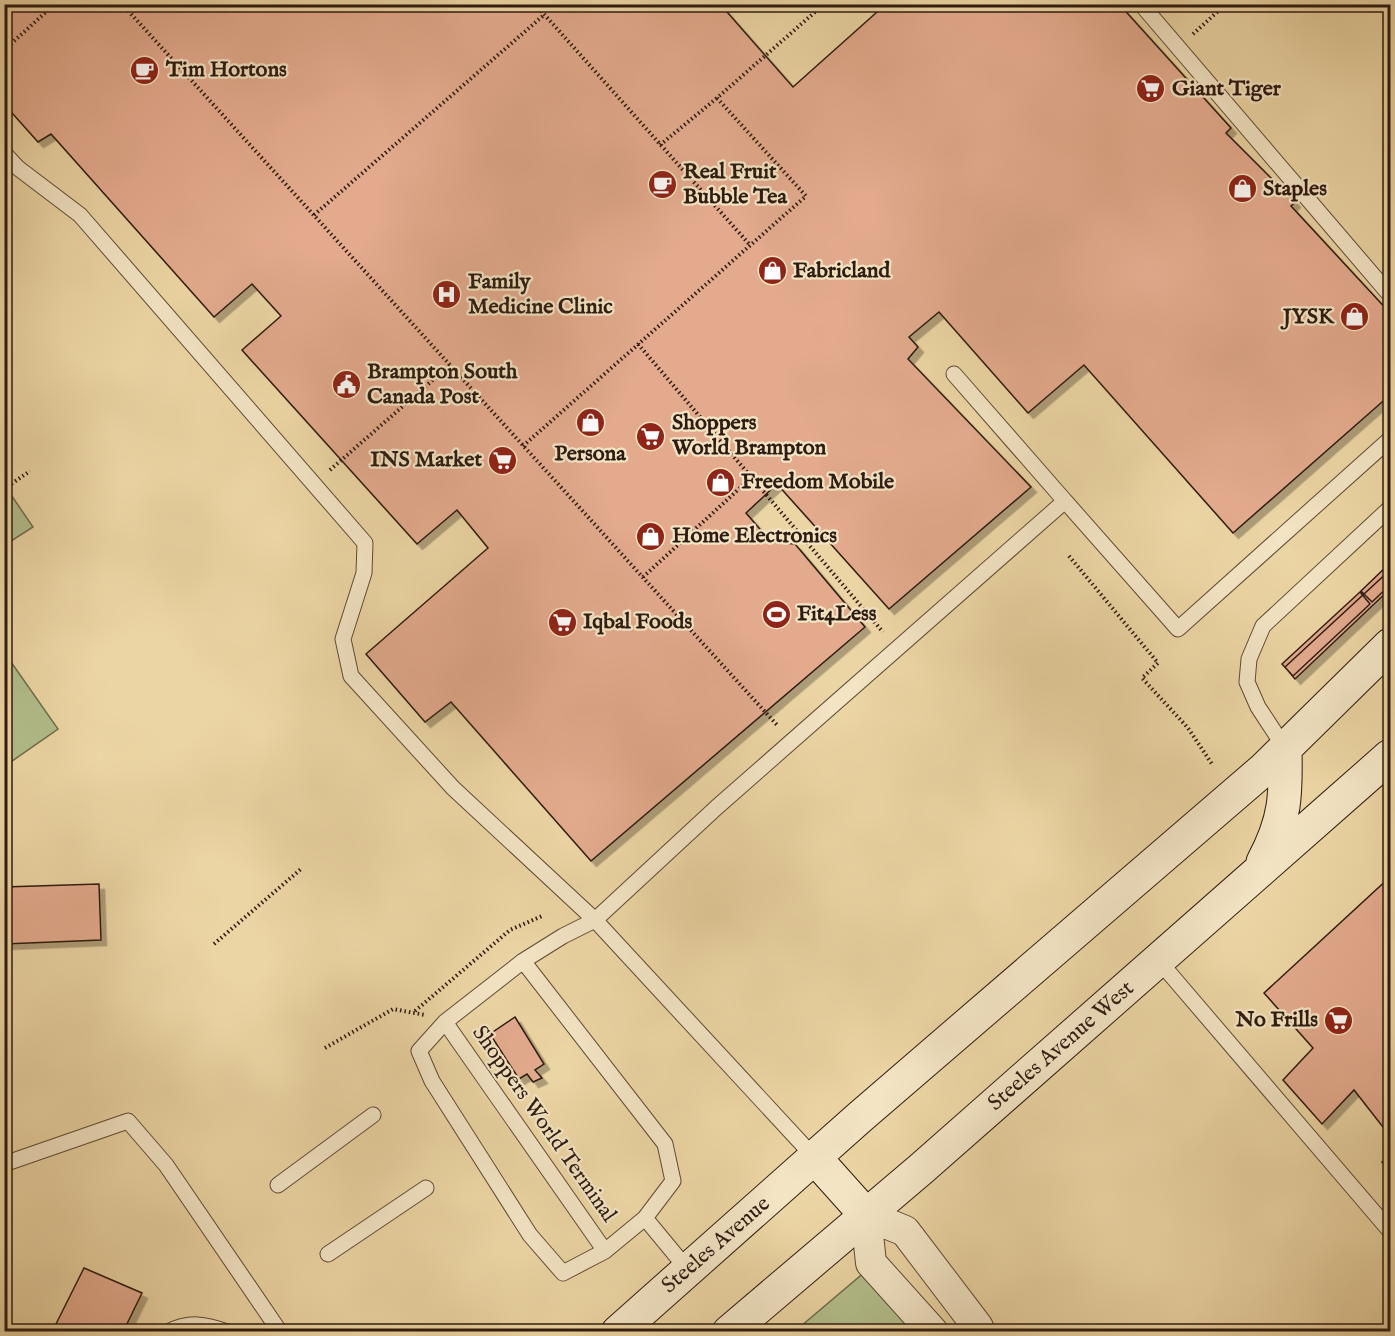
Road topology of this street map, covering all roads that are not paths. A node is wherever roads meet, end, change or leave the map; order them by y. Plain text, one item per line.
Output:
1 (1141, 4) edge
2 (4, 153) edge
3 (1390, 295) edge
4 (954, 374) dead end
5 (1390, 439) edge
6 (1065, 501) junction
7 (1390, 508) edge
8 (1390, 645) edge
9 (1285, 748) junction
10 (1390, 756) edge
11 (1257, 874) junction
12 (595, 920) junction
13 (523, 961) junction
14 (1159, 961) junction
15 (445, 1022) junction
16 (373, 1115) dead end
17 (814, 1158) junction
18 (4, 1164) edge
19 (278, 1185) dead end
20 (426, 1188) dead end
21 (866, 1215) junction
22 (645, 1218) junction
23 (1390, 1231) edge
24 (605, 1251) junction
25 (328, 1254) dead end
26 (688, 1270) junction
27 (168, 1332) edge
28 (227, 1332) edge
29 (280, 1332) edge
30 (618, 1332) edge
31 (729, 1332) edge
32 (933, 1332) edge
33 (978, 1332) edge

1 - 3 lane
2 - 12 lane
4 - 6 lane
5 - 6 lane
6 - 12 lane, Shoppers World Terminal
7 - 9 lane
8 - 9 main road
9 - 11 main road
9 - 17 main road
10 - 11 main road, Steeles Avenue West
11 - 14 main road, Steeles Avenue West
12 - 13 lane, Shoppers World Terminal
12 - 17 lane
13 - 15 lane, Shoppers World Terminal
13 - 22 lane, Shoppers World Terminal
14 - 21 main road, Steeles Avenue West
14 - 23 lane
15 - 24 lane, Shoppers World Terminal
15 - 24 lane, Shoppers World Terminal
16 - 19 lane
17 - 21 main road
17 - 26 main road, Steeles Avenue
18 - 29 lane
20 - 25 lane
21 - 31 main road, Steeles Avenue West
21 - 32 street
21 - 33 street
22 - 24 lane, Shoppers World Terminal
22 - 26 lane, Shoppers World Terminal
26 - 30 main road, Steeles Avenue
27 - 28 lane

